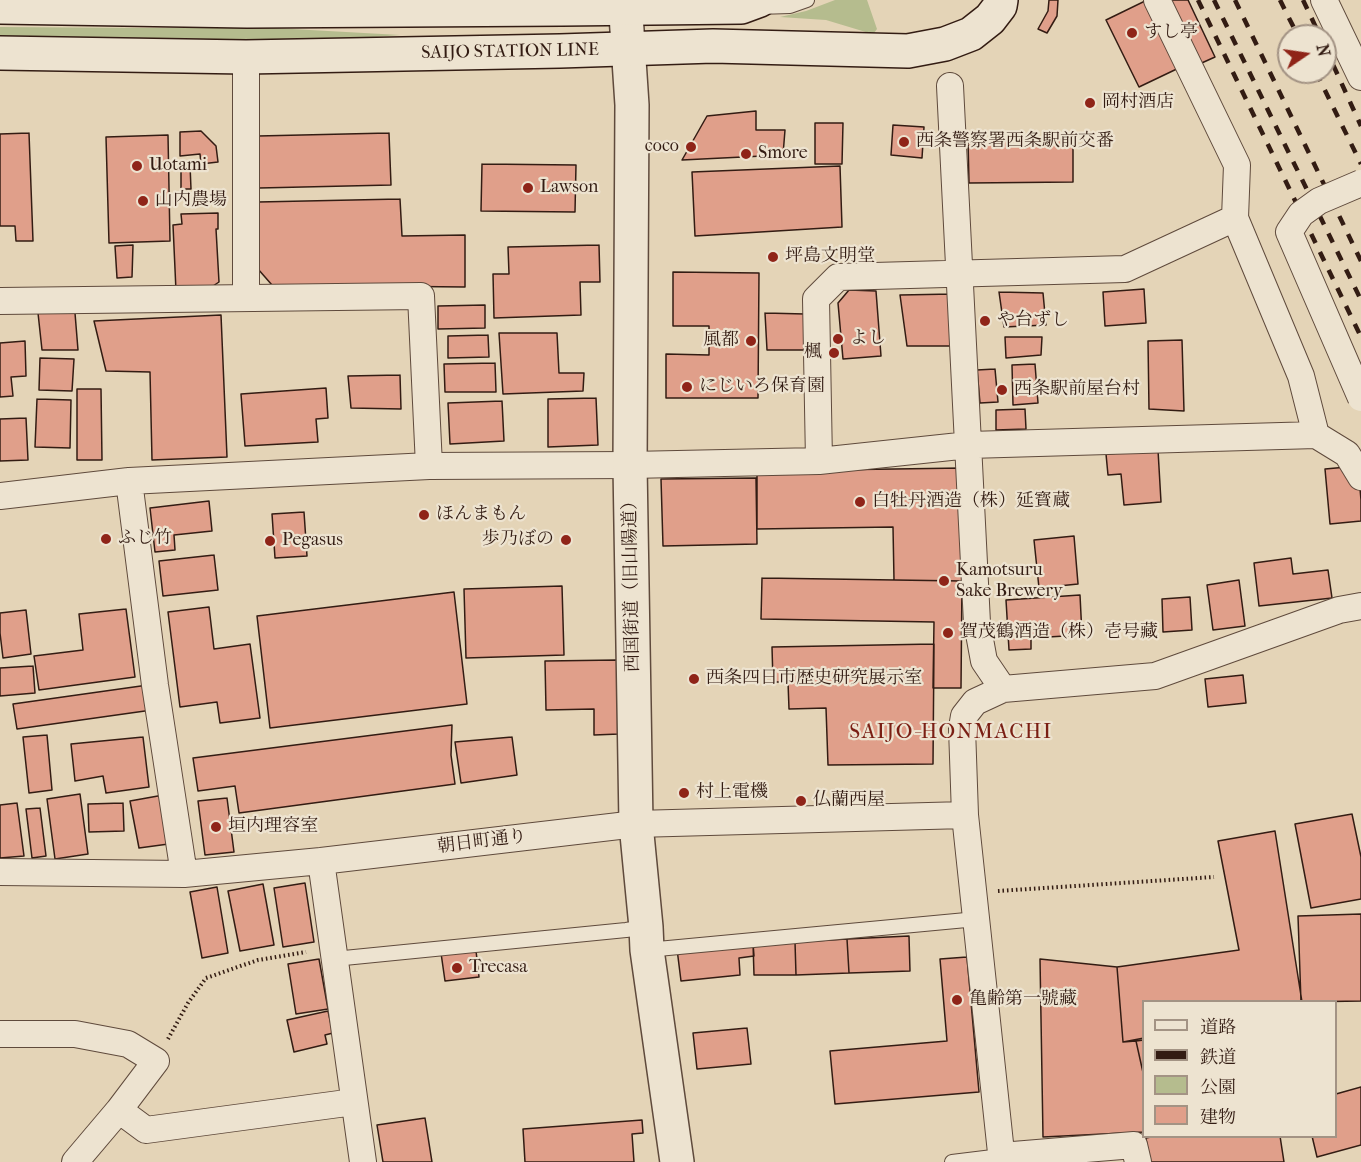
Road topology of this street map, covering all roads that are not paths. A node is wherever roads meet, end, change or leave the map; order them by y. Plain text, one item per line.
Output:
1 (807, 0) edge
2 (1000, 0) edge
3 (1157, 0) edge
4 (1324, 0) edge
5 (59, 3) edge
6 (625, 4) edge
7 (750, 4) edge
8 (247, 5) edge
9 (0, 7) edge
10 (628, 49) junction
11 (0, 53) edge
12 (246, 57) junction
13 (1361, 77) edge
14 (950, 86) dead end
15 (1361, 183) edge
16 (1235, 218) junction
17 (959, 273) junction
18 (246, 298) junction
19 (0, 301) edge
20 (1361, 398) edge
21 (1316, 435) junction
22 (969, 446) junction
23 (819, 460) junction
24 (630, 465) junction
25 (429, 466) junction
26 (1361, 477) edge
27 (129, 481) junction
28 (0, 496) edge
29 (1361, 606) edge
30 (1003, 689) junction
31 (965, 815) junction
32 (636, 824) junction
33 (321, 861) junction
34 (0, 872) edge
35 (184, 874) junction
36 (976, 919) junction
37 (647, 938) junction
38 (334, 953) junction
39 (0, 1034) edge
40 (354, 1102) junction
41 (120, 1110) junction
42 (1002, 1159) edge
43 (75, 1162) edge
44 (363, 1162) edge
45 (677, 1162) edge
46 (952, 1162) edge
47 (1138, 1162) edge

1 - 7 lane
2 - 10 main road, SAIJO STATION LINE
3 - 16 street
4 - 13 street
5 - 8 main road
5 - 9 main road
6 - 7 main road
6 - 8 main road
6 - 10 main road, 西国街道（旧山陽道）
10 - 12 main road, SAIJO STATION LINE
10 - 24 main road, 西国街道（旧山陽道）
11 - 12 main road, SAIJO STATION LINE
12 - 18 street
14 - 17 street
15 - 20 street, bridge
16 - 17 street
16 - 21 street
17 - 22 street
17 - 23 street
18 - 19 street
18 - 25 street
21 - 22 street
21 - 26 street
22 - 23 street
22 - 30 street
23 - 24 street
24 - 25 street
24 - 32 main road, 西国街道（旧山陽道）
25 - 27 street
27 - 28 street
27 - 35 street
29 - 30 street
30 - 31 street
31 - 32 street, 朝日町通り
31 - 36 street
32 - 33 street, 朝日町通り
32 - 37 main road, 西国街道（旧山陽道）
33 - 35 street, 朝日町通り
33 - 38 street
34 - 35 street, 朝日町通り
36 - 37 lane
36 - 42 street
37 - 38 lane
37 - 45 main road, 西国街道（旧山陽道）
38 - 40 street
39 - 41 street
40 - 41 street
40 - 44 street
41 - 43 street
42 - 46 lane
42 - 47 street

